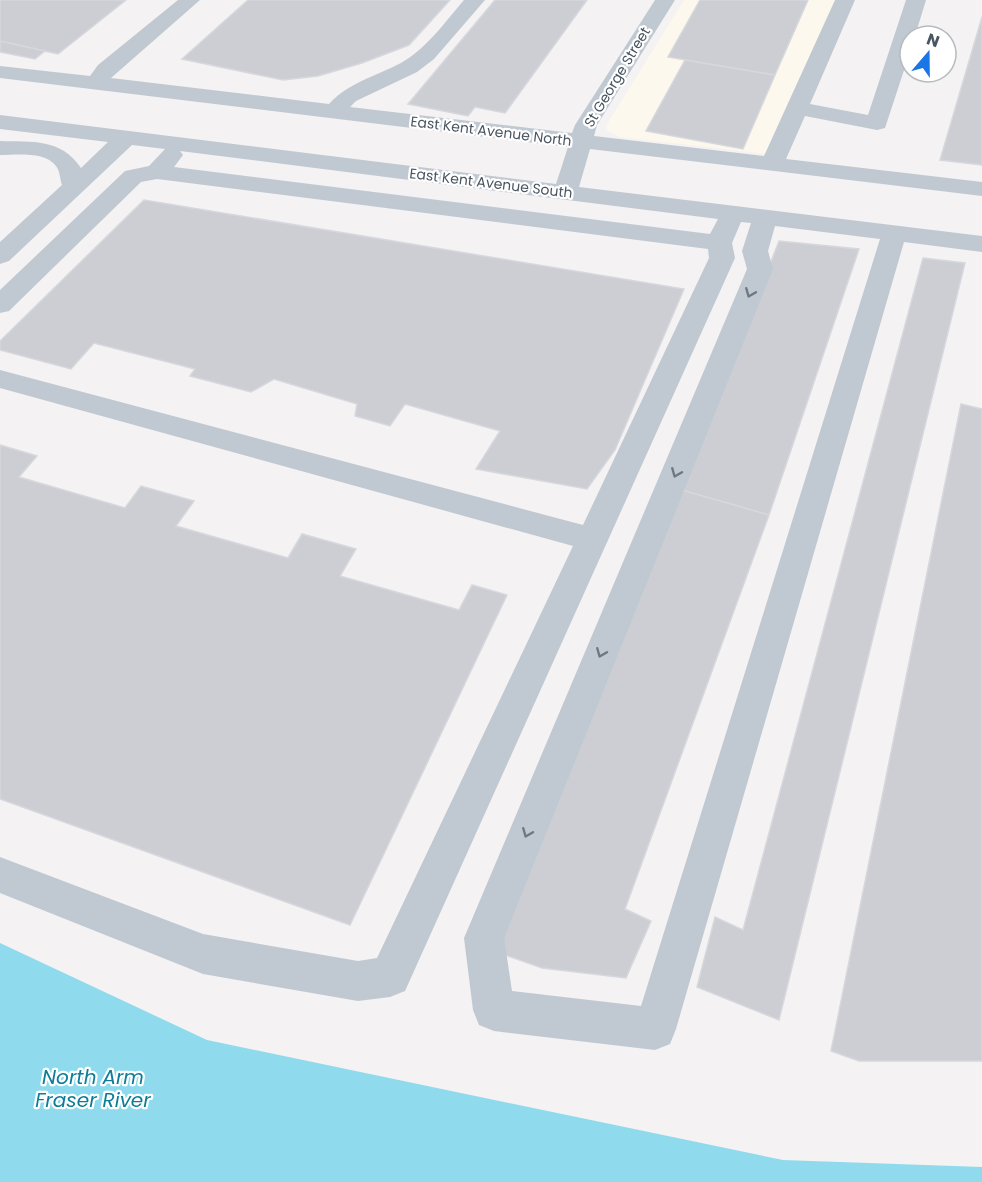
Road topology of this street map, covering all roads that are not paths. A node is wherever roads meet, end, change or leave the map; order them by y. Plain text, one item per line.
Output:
1 (190, 0) edge
2 (475, 0) edge
3 (665, 0) edge
4 (845, 0) edge
5 (916, 0) edge
6 (0, 59) edge
7 (0, 72) edge
8 (101, 76) junction
9 (342, 103) junction
10 (797, 108) junction
11 (0, 122) edge
12 (126, 138) junction
13 (581, 143) junction
14 (180, 145) junction
15 (0, 148) edge
16 (772, 165) junction
17 (157, 172) junction
18 (74, 186) junction
19 (982, 189) edge
20 (565, 192) junction
21 (739, 225) junction
22 (894, 233) junction
23 (982, 244) edge
24 (0, 256) edge
25 (0, 305) edge
26 (0, 379) edge
27 (592, 539) junction
28 (0, 875) edge

1 - 8 street
2 - 9 street
3 - 13 street, St George Street
4 - 10 street
5 - 10 street
6 - 8 street
7 - 8 street, East Kent Avenue North
8 - 9 street, East Kent Avenue North
9 - 13 street, East Kent Avenue North
10 - 16 street
11 - 12 street, East Kent Avenue South
12 - 14 street, East Kent Avenue South
12 - 18 street
13 - 16 street, East Kent Avenue North
13 - 20 street, St George Street
14 - 17 street
14 - 20 street, East Kent Avenue South
15 - 18 street
16 - 19 street, East Kent Avenue North
17 - 21 street
17 - 25 street
18 - 24 street
20 - 21 street, East Kent Avenue South
21 - 22 street, East Kent Avenue South
21 -> 22 street
21 - 27 street
22 - 23 street, East Kent Avenue South
26 - 27 street
27 - 28 street

